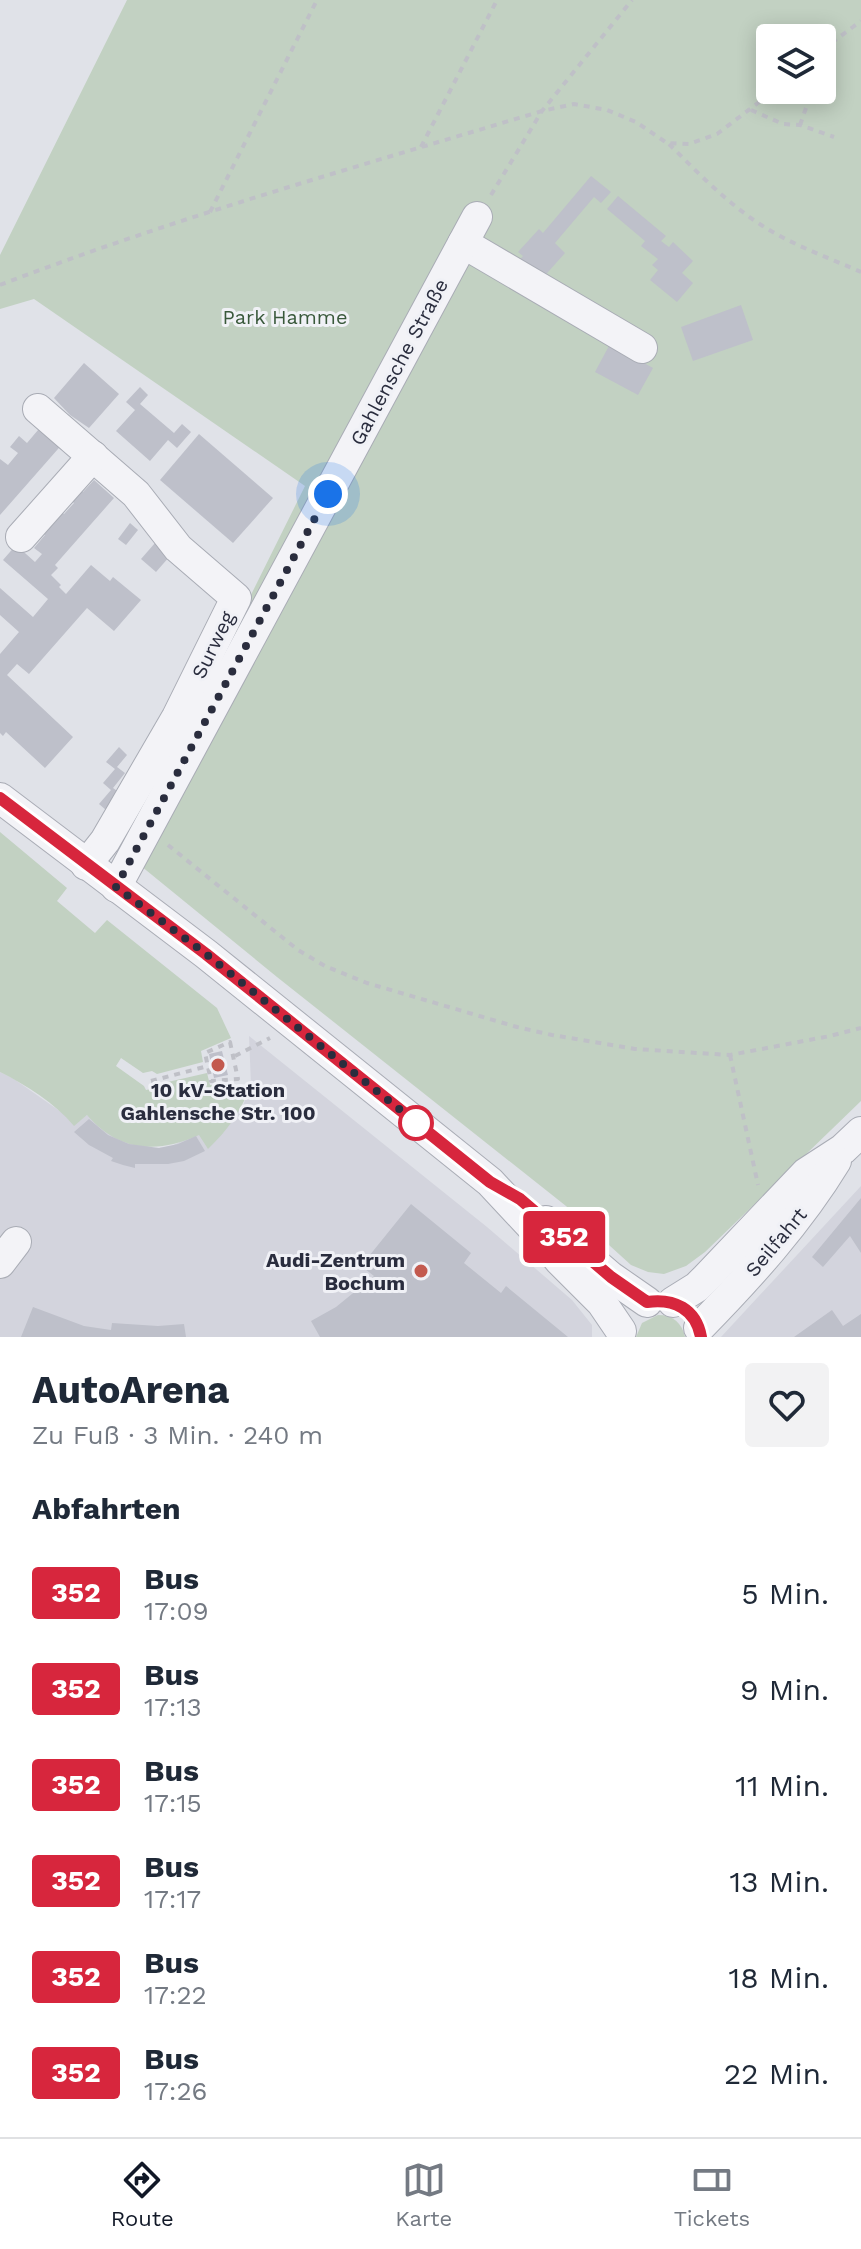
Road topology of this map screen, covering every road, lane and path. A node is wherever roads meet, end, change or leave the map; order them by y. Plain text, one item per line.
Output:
1 (317, 0) edge
2 (497, 0) edge
3 (632, 0) edge
4 (861, 21) edge
5 (836, 40) edge
6 (758, 104) edge
7 (806, 108) dead end
8 (751, 110) junction
9 (542, 111) junction
10 (800, 125) junction
11 (834, 137) dead end
12 (667, 143) junction
13 (421, 147) junction
14 (210, 212) junction
15 (470, 230) junction
16 (861, 272) edge
17 (0, 285) edge
18 (642, 348) dead end
19 (38, 409) dead end
20 (93, 456) junction
21 (21, 537) dead end
22 (0, 798) edge
23 (148, 829) junction
24 (86, 865) junction
25 (116, 887) junction
26 (290, 1021) junction
27 (861, 1028) edge
28 (730, 1055) junction
29 (235, 1056) junction
30 (208, 1066) junction
31 (151, 1081) dead end
32 (852, 1140) edge
33 (490, 1182) junction
34 (765, 1214) junction
35 (660, 1302) junction
36 (700, 1332) edge
37 (620, 1334) edge

1 - 14 path
2 - 13 path
3 - 9 path
4 - 5 path
6 - 8 path
7 - 10 path
8 - 10 path
8 - 12 path
9 - 12 path
9 - 13 path
9 - 15 path
10 - 11 path
12 - 16 path
13 - 14 path
14 - 17 path
15 - 18 street
15 - 23 street, Gahlensche Straße
19 - 20 street, Surweg
20 - 21 street
20 - 24 street, Surweg
22 - 24 street
23 - 25 street, Gahlensche Straße
23 - 28 path
24 - 25 street
25 - 26 street
26 - 29 path
26 - 33 street
27 - 28 path
28 - 34 path
29 - 30 path
29 - 30 path
30 - 31 path
32 - 34 street, Seilfahrt
32 - 36 street, Seilfahrt
33 - 35 street
33 - 37 street
34 - 35 street, Seilfahrt
35 - 36 street
35 - 37 street

